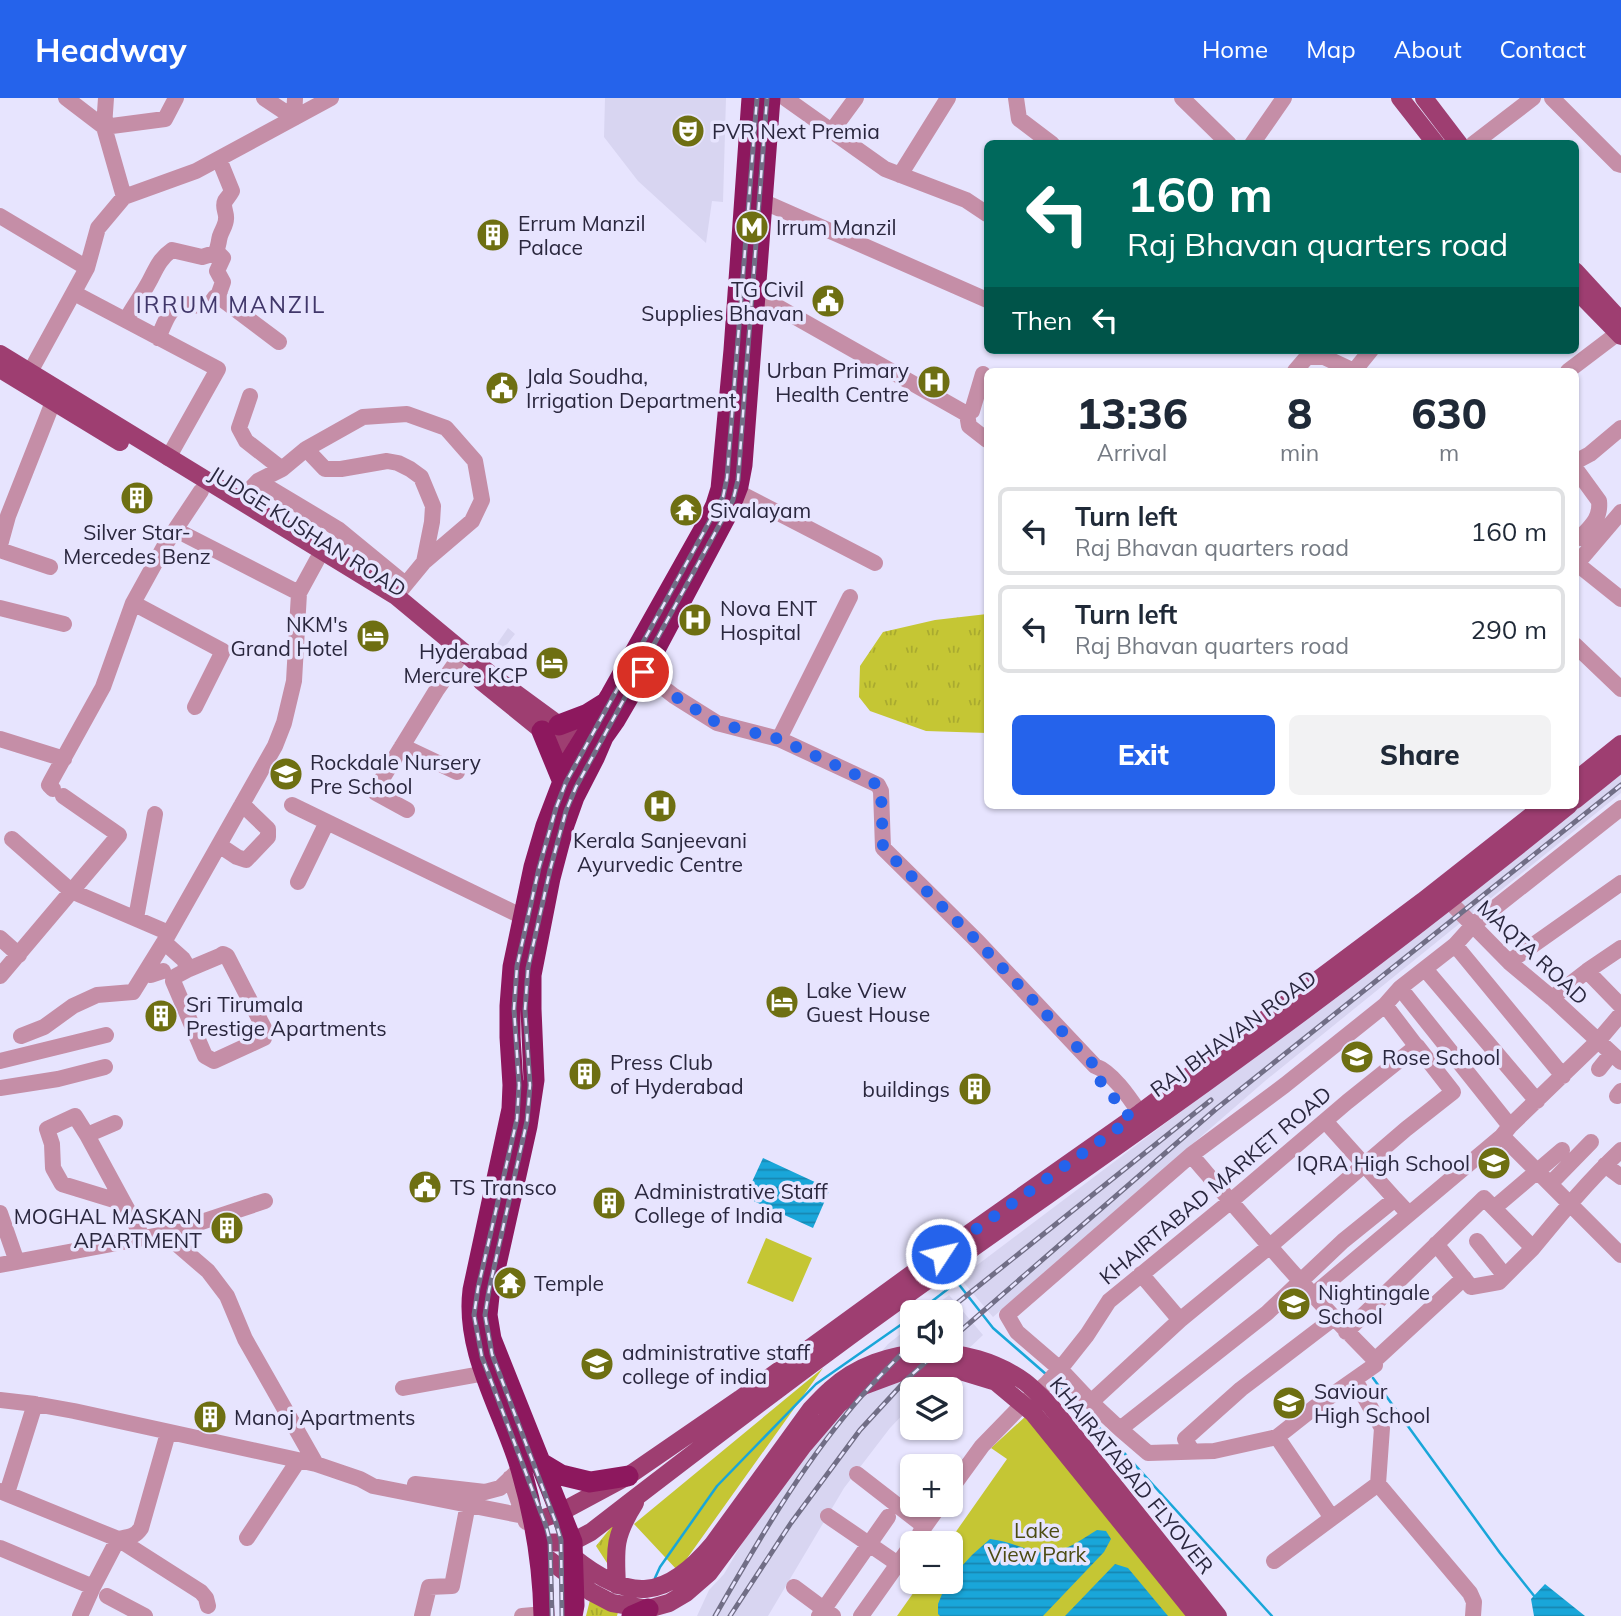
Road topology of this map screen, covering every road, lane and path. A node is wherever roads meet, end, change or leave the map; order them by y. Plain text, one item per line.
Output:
1 (66, 98) edge
2 (106, 98) edge
3 (176, 98) edge
4 (264, 98) edge
5 (295, 98) edge
6 (331, 98) edge
7 (752, 98) edge
8 (770, 98) edge
9 (785, 98) edge
10 (856, 98) edge
11 (948, 98) edge
12 (1016, 98) edge
13 (1182, 98) edge
14 (1284, 98) edge
15 (1400, 98) edge
16 (1424, 98) edge
17 (1533, 98) edge
18 (1552, 98) edge
19 (294, 118) junction
20 (104, 127) junction
21 (831, 132) junction
22 (1047, 140) edge
23 (1225, 140) edge
24 (1255, 140) edge
25 (1433, 140) edge
26 (1457, 140) edge
27 (1478, 140) edge
28 (219, 159) junction
29 (1621, 165) edge
30 (900, 175) junction
31 (124, 197) junction
32 (762, 201) junction
33 (984, 212) edge
34 (0, 216) edge
35 (216, 251) junction
36 (87, 268) junction
37 (1579, 276) edge
38 (74, 293) junction
39 (1579, 293) edge
40 (755, 294) junction
41 (218, 296) junction
42 (984, 299) edge
43 (126, 320) junction
44 (1620, 330) edge
45 (158, 338) junction
46 (279, 342) dead end
47 (0, 354) edge
48 (1321, 354) edge
49 (1328, 354) edge
50 (1368, 354) edge
51 (1298, 368) edge
52 (1349, 368) edge
53 (1356, 368) edge
54 (1572, 368) edge
55 (0, 369) edge
56 (30, 372) junction
57 (983, 374) dead end
58 (250, 396) dead end
59 (53, 402) junction
60 (967, 414) junction
61 (736, 425) junction
62 (1621, 428) edge
63 (984, 438) edge
64 (306, 449) junction
65 (168, 457) junction
66 (1579, 460) edge
67 (282, 470) junction
68 (1579, 474) edge
69 (258, 481) junction
70 (201, 491) junction
71 (736, 491) junction
72 (240, 500) junction
73 (1621, 512) edge
74 (176, 530) junction
75 (1580, 538) dead end
76 (0, 545) edge
77 (0, 550) edge
78 (317, 560) junction
79 (424, 562) junction
80 (875, 564) dead end
81 (50, 567) dead end
82 (400, 590) junction
83 (299, 593) junction
84 (850, 597) dead end
85 (1621, 599) edge
86 (133, 603) junction
87 (0, 608) edge
88 (64, 624) dead end
89 (1579, 649) edge
90 (457, 662) junction
91 (643, 672) junction
92 (1621, 689) edge
93 (605, 704) junction
94 (195, 707) dead end
95 (565, 738) junction
96 (0, 739) edge
97 (779, 739) junction
98 (1621, 744) edge
99 (402, 746) junction
100 (64, 759) junction
101 (1621, 763) edge
102 (457, 772) dead end
103 (1579, 778) edge
104 (563, 782) junction
105 (1579, 797) edge
106 (242, 804) junction
107 (292, 805) dead end
108 (1621, 808) edge
109 (1540, 809) edge
110 (1564, 809) edge
111 (407, 810) dead end
112 (156, 814) dead end
113 (327, 821) junction
114 (12, 839) dead end
115 (219, 845) junction
116 (298, 882) dead end
117 (1619, 889) edge
118 (71, 891) junction
119 (1448, 900) junction
120 (523, 917) junction
121 (136, 918) junction
122 (1473, 925) junction
123 (0, 938) edge
124 (163, 944) junction
125 (1455, 945) junction
126 (1619, 953) edge
127 (19, 955) junction
128 (525, 956) junction
129 (1509, 961) junction
130 (189, 969) junction
131 (1425, 969) junction
132 (1587, 971) junction
133 (0, 976) edge
134 (1400, 988) junction
135 (1552, 998) junction
136 (1385, 1005) junction
137 (1621, 1006) edge
138 (1621, 1014) edge
139 (187, 1021) dead end
140 (21, 1035) dead end
141 (106, 1035) dead end
142 (1598, 1041) junction
143 (1417, 1047) junction
144 (1616, 1058) edge
145 (0, 1061) edge
146 (105, 1067) dead end
147 (1599, 1069) dead end
148 (1563, 1076) junction
149 (0, 1088) edge
150 (1537, 1101) junction
151 (1325, 1121) junction
152 (1140, 1122) junction
153 (115, 1123) dead end
154 (1506, 1131) junction
155 (87, 1135) junction
156 (1591, 1142) dead end
157 (1562, 1150) dead end
158 (1620, 1152) edge
159 (1191, 1154) junction
160 (1365, 1165) junction
161 (1605, 1165) junction
162 (1537, 1171) junction
163 (1621, 1177) edge
164 (1550, 1184) junction
165 (1395, 1199) junction
166 (265, 1201) dead end
167 (1231, 1201) junction
168 (124, 1203) junction
169 (1569, 1204) junction
170 (1494, 1208) junction
171 (0, 1213) edge
172 (1409, 1214) junction
173 (165, 1234) junction
174 (143, 1238) junction
175 (1477, 1241) dead end
176 (1436, 1244) junction
177 (1269, 1246) junction
178 (1533, 1248) junction
179 (1621, 1255) edge
180 (17, 1262) junction
181 (0, 1265) edge
182 (1142, 1274) junction
183 (1505, 1276) junction
184 (1464, 1278) junction
185 (1301, 1282) junction
186 (1313, 1295) junction
187 (1334, 1318) junction
188 (1180, 1320) junction
189 (1346, 1332) junction
190 (1375, 1360) junction
191 (1059, 1370) junction
192 (486, 1373) junction
193 (1355, 1380) junction
194 (403, 1388) dead end
195 (0, 1400) edge
196 (1091, 1402) junction
197 (35, 1404) junction
198 (1120, 1429) junction
199 (168, 1433) junction
200 (1277, 1437) junction
201 (1192, 1451) junction
202 (298, 1461) junction
203 (316, 1464) junction
204 (524, 1470) junction
205 (963, 1472) edge
206 (856, 1474) dead end
207 (628, 1476) junction
208 (360, 1479) junction
209 (1378, 1484) junction
210 (4, 1492) edge
211 (640, 1494) junction
212 (468, 1504) junction
213 (561, 1512) junction
214 (828, 1516) dead end
215 (888, 1517) dead end
216 (931, 1517) edge
217 (1332, 1518) junction
218 (924, 1526) junction
219 (921, 1531) edge
220 (534, 1533) junction
221 (247, 1538) dead end
222 (118, 1539) junction
223 (869, 1544) junction
224 (0, 1548) edge
225 (573, 1550) junction
226 (900, 1561) edge
227 (1274, 1561) dead end
228 (898, 1564) junction
229 (574, 1579) junction
230 (93, 1587) junction
231 (794, 1587) dead end
232 (619, 1592) junction
233 (107, 1596) dead end
234 (208, 1606) dead end
235 (573, 1610) edge
236 (538, 1612) edge
237 (640, 1613) edge
238 (825, 1613) edge
239 (80, 1616) edge
240 (145, 1616) edge
241 (422, 1616) edge
242 (861, 1616) edge
243 (1197, 1616) edge
244 (1218, 1616) edge
245 (1472, 1616) edge

1 - 20 street
2 - 20 street
3 - 20 street
4 - 19 street
5 - 19 street
6 - 19 street
7 - 61 highway
8 - 32 highway
9 - 21 street
10 - 21 street
11 - 30 street
12 - 22 street
13 - 23 street
14 - 24 street
15 - 25 main road
16 - 26 main road
17 - 27 street
18 - 29 street
19 - 28 street
20 - 31 street
21 - 30 street
28 - 31 street
28 - 35 street
30 - 33 street
31 - 36 street
32 - 40 highway
32 - 42 street
34 - 36 street
35 - 41 street
35 - 43 street
36 - 38 street
37 - 44 main road
38 - 43 street
38 - 56 street
39 - 44 main road
40 - 60 street
40 - 61 highway
41 - 45 street
41 - 46 street
43 - 45 street
44 - 54 street
45 - 65 street
47 - 56 main road, JUDGE KUSHAN ROAD
48 - 51 street
49 - 52 street
50 - 53 street
55 - 59 main road, JUDGE KUSHAN ROAD
56 - 65 main road, JUDGE KUSHAN ROAD
57 - 60 street
58 - 67 street
59 - 70 main road, JUDGE KUSHAN ROAD
59 - 76 street
60 - 63 street
61 - 71 highway
61 - 93 highway
62 - 66 street
64 - 67 street
64 - 79 street
64 - 79 street
65 - 72 main road, JUDGE KUSHAN ROAD
67 - 69 street
68 - 75 street
69 - 72 street
69 - 82 street
70 - 74 street
70 - 78 main road, JUDGE KUSHAN ROAD
71 - 80 street
71 - 91 highway
72 - 82 main road, JUDGE KUSHAN ROAD
73 - 85 street
74 - 83 street
74 - 86 street
77 - 81 street
78 - 83 street
78 - 90 main road, JUDGE KUSHAN ROAD
79 - 82 street
82 - 95 main road, JUDGE KUSHAN ROAD
83 - 106 street
84 - 97 street
86 - 94 street
86 - 100 street
87 - 88 street
89 - 92 street
90 - 95 main road, JUDGE KUSHAN ROAD
90 - 99 street
91 - 97 street
91 - 128 highway
93 - 95 highway
93 - 95 highway
95 - 104 highway
95 - 104 highway
96 - 100 street
97 - 152 street
98 - 103 main road
99 - 102 street
99 - 111 street
100 - 118 street
101 - 105 main road
104 - 120 highway
106 - 115 street
106 - 115 street
107 - 113 street
108 - 122 street
109 - 152 main road, RAJ BHAVAN ROAD
110 - 119 main road, RAJ BHAVAN ROAD
112 - 121 street
113 - 116 street
113 - 120 street
114 - 118 street
115 - 124 street
117 - 129 street
118 - 121 street
118 - 127 street
119 - 122 street, MAQTA ROAD
119 - 152 main road, RAJ BHAVAN ROAD
120 - 128 highway
121 - 124 street
122 - 125 street
122 - 129 street, MAQTA ROAD
123 - 127 street
124 - 130 street
124 - 139 street
124 - 140 street
125 - 131 street
125 - 148 street
126 - 132 street
127 - 133 street
128 - 192 highway
128 - 204 highway
129 - 135 street, MAQTA ROAD
130 - 130 street
131 - 134 street
131 - 150 street
132 - 135 street
132 - 137 street
134 - 136 street
134 - 154 street
135 - 142 street, MAQTA ROAD
136 - 143 street
136 - 159 street
138 - 142 street
141 - 145 street
142 - 144 street, MAQTA ROAD
142 - 148 street
143 - 151 street, KHAIRTABAD MARKET ROAD
143 - 160 street
144 - 147 street
146 - 149 street
148 - 150 street
150 - 154 street
151 - 160 street
151 - 167 street, KHAIRTABAD MARKET ROAD
152 - 207 main road, RAJ BHAVAN ROAD
152 - 211 main road, RAJ BHAVAN ROAD
153 - 155 street
154 - 162 street
154 - 172 street
155 - 168 street
155 - 168 street
156 - 164 street
157 - 162 street
158 - 161 street
159 - 167 street
159 - 191 street
160 - 165 street
160 - 177 street
161 - 163 street
161 - 169 street
162 - 164 street
162 - 170 street
164 - 169 street
165 - 172 street
165 - 185 street
166 - 173 street
167 - 177 street
167 - 182 street, KHAIRTABAD MARKET ROAD
168 - 174 street
169 - 178 street
169 - 179 street
170 - 176 street
170 - 178 street
171 - 180 street
172 - 186 street
173 - 174 street
173 - 203 street
174 - 180 street
175 - 183 street
176 - 184 street
176 - 189 street
177 - 185 street
177 - 188 street
178 - 183 street
180 - 181 street
182 - 188 street
182 - 191 street, KHAIRTABAD MARKET ROAD
183 - 184 street
184 - 190 street
185 - 186 street
185 - 198 street
186 - 187 street
187 - 189 street
187 - 201 street
188 - 196 street
189 - 190 street
190 - 193 street
191 - 196 street
191 - 205 street, KHAIRTABAD MARKET ROAD
192 - 194 street
192 - 204 highway
193 - 200 street
193 - 209 street
195 - 197 street
196 - 198 street
197 - 199 street
197 - 210 street
198 - 201 street
199 - 202 street
199 - 222 street
200 - 201 street
200 - 217 street
202 - 203 street
202 - 221 street
203 - 208 street
204 - 207 highway
204 - 208 street
204 - 213 highway
204 - 220 highway
206 - 218 street
207 - 213 main road, RAJ BHAVAN ROAD
208 - 212 street
209 - 217 street
209 - 245 street
210 - 222 street
211 - 225 main road, RAJ BHAVAN ROAD
211 - 232 main road
212 - 220 street
212 - 241 street
213 - 220 main road, RAJ BHAVAN ROAD
213 - 225 highway
214 - 223 street
215 - 223 street
216 - 218 street
217 - 227 street
218 - 219 street
220 - 225 main road, RAJ BHAVAN ROAD
220 - 229 main road, KHAIRATABAD FLYOVER
220 - 236 highway
220 - 236 street
222 - 230 street
222 - 234 street
223 - 228 street
223 - 238 street
224 - 230 street
225 - 229 highway
225 - 232 main road, KHAIRATABAD FLYOVER
226 - 228 street
228 - 242 street
229 - 232 main road, KHAIRATABAD FLYOVER
229 - 235 highway
230 - 239 street
231 - 238 street
232 - 237 main road, KHAIRATABAD FLYOVER
232 - 244 main road, KHAIRATABAD FLYOVER
233 - 240 street
237 - 243 main road, KHAIRATABAD FLYOVER

